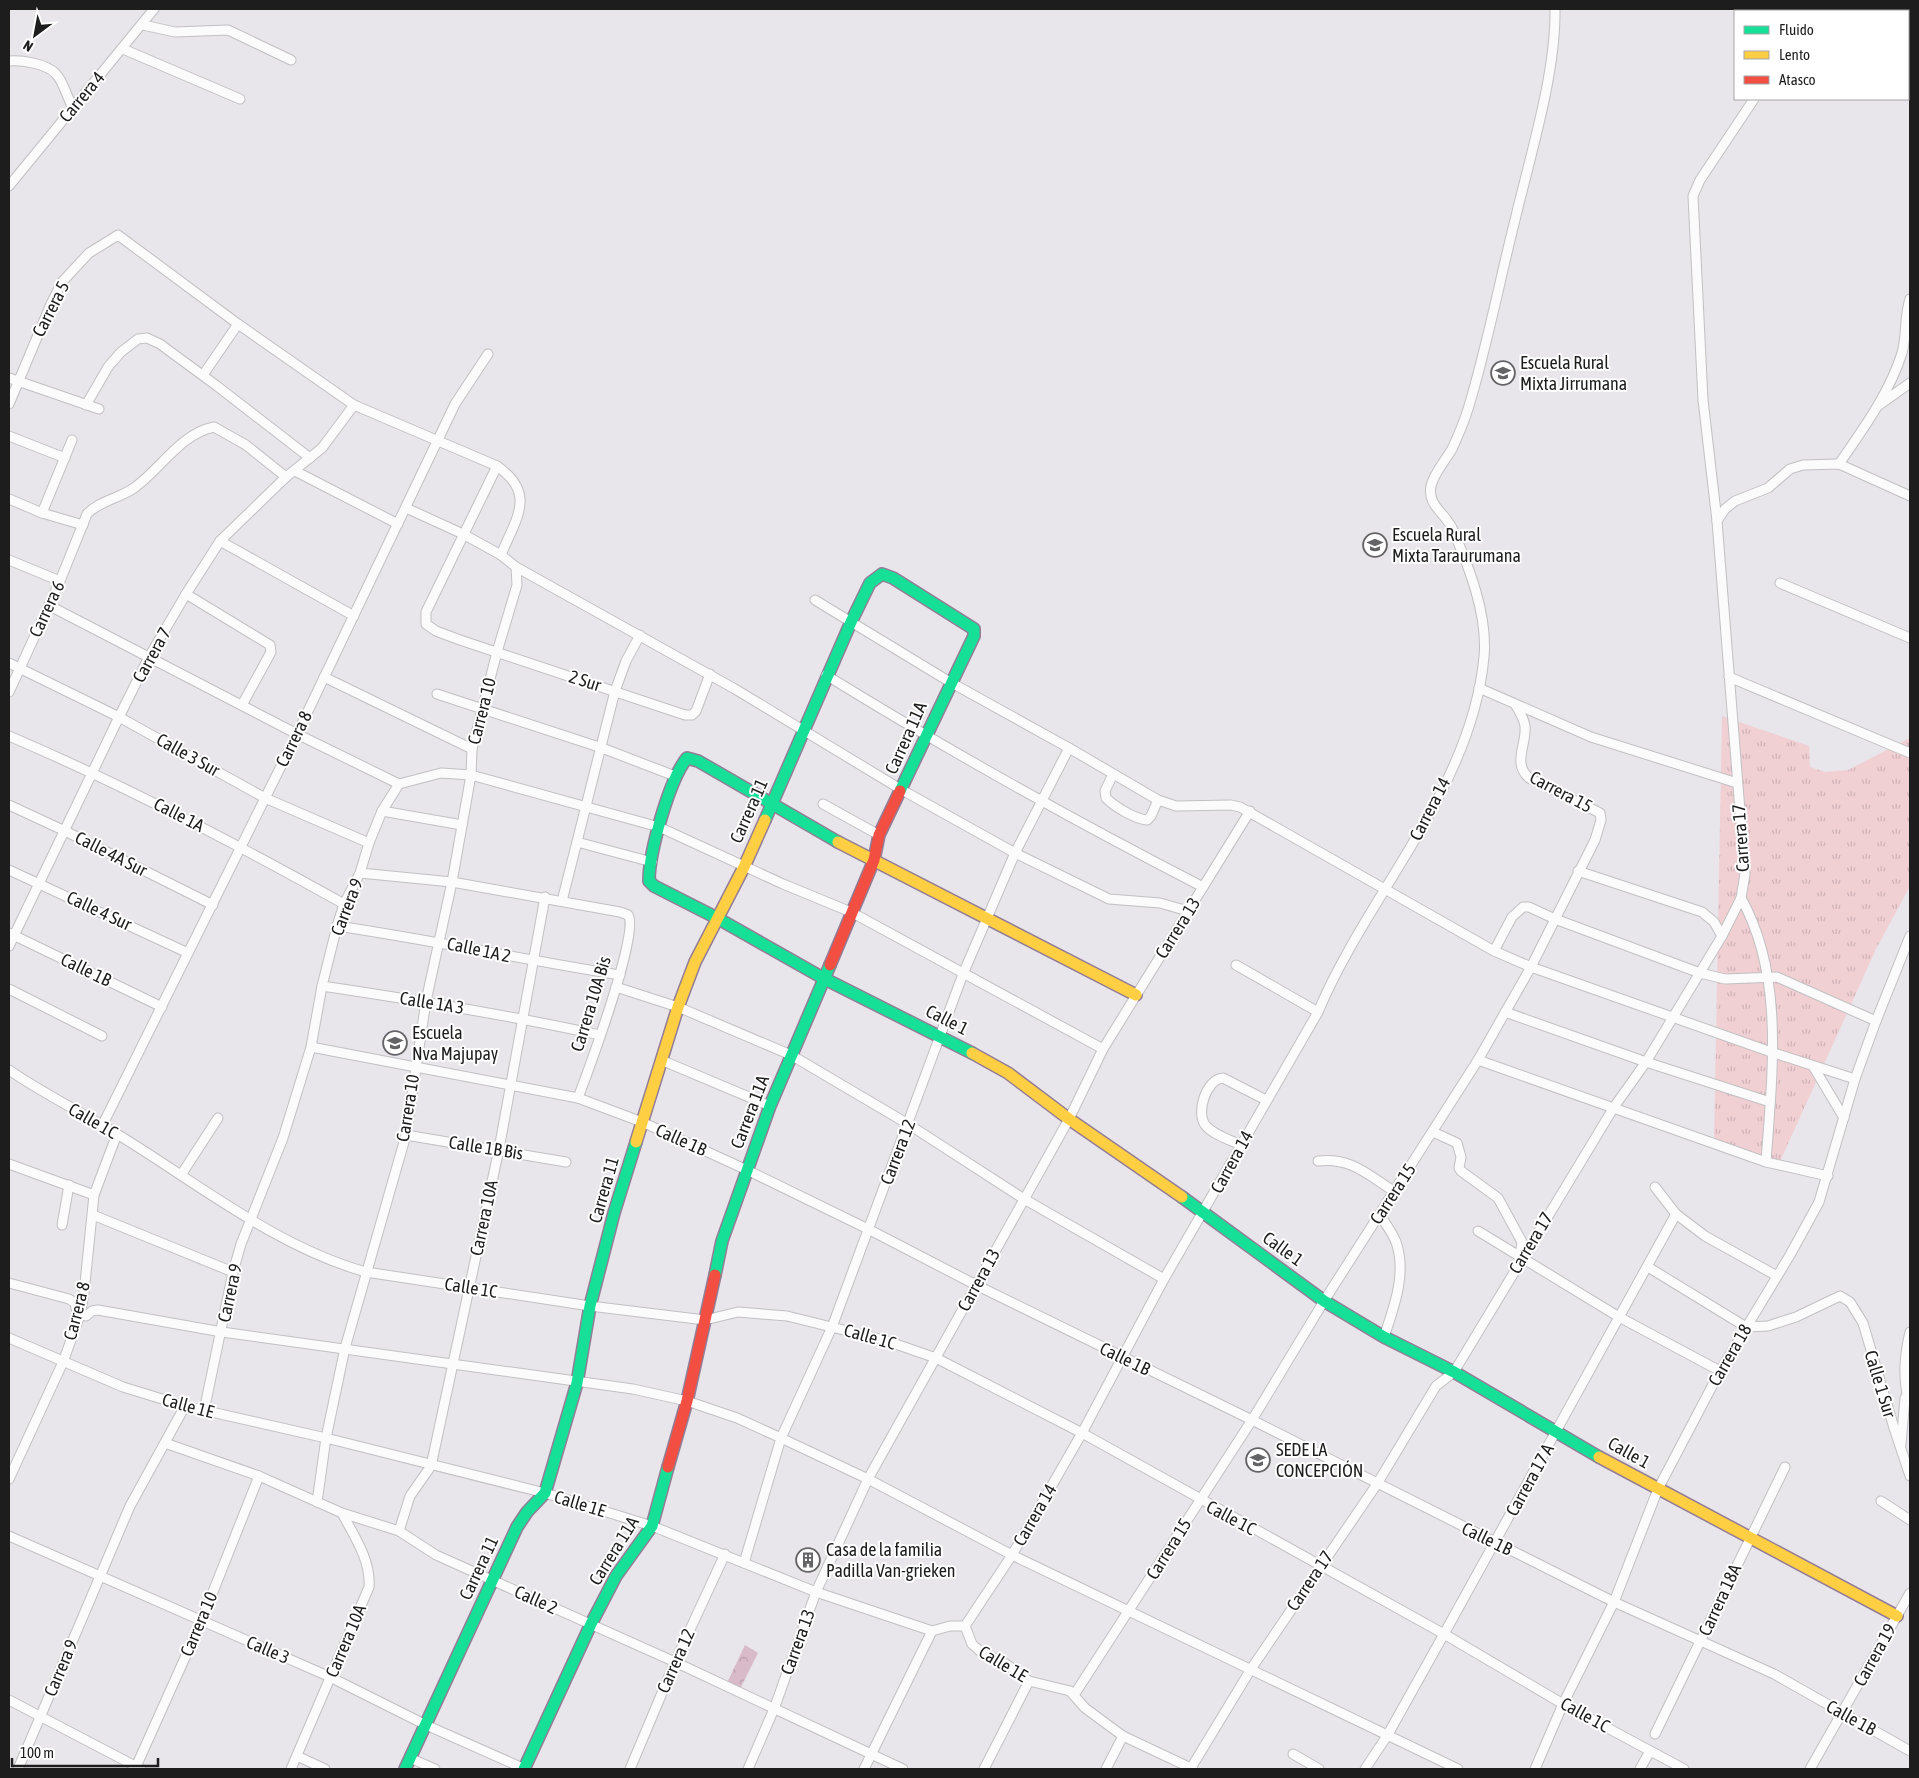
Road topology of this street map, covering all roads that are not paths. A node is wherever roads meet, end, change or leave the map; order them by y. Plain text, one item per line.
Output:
1 (154, 9) edge
2 (1555, 9) edge
3 (143, 25) junction
4 (123, 49) junction
5 (292, 60) dead end
6 (9, 61) edge
7 (240, 99) dead end
8 (1753, 100) edge
9 (73, 108) junction
10 (9, 186) edge
11 (1910, 299) edge
12 (238, 324) junction
13 (488, 354) dead end
14 (203, 375) junction
15 (13, 380) edge
16 (1910, 384) edge
17 (9, 404) edge
18 (86, 405) junction
19 (354, 405) junction
20 (1878, 405) junction
21 (98, 410) dead end
22 (9, 436) edge
23 (72, 440) dead end
24 (439, 440) junction
25 (65, 458) junction
26 (310, 458) junction
27 (1839, 464) junction
28 (497, 466) junction
29 (295, 471) junction
30 (286, 477) junction
31 (1910, 496) edge
32 (9, 499) edge
33 (406, 508) junction
34 (42, 513) junction
35 (1717, 521) junction
36 (398, 524) junction
37 (83, 525) junction
38 (462, 534) junction
39 (220, 541) junction
40 (501, 555) junction
41 (9, 560) edge
42 (516, 567) junction
43 (60, 581) junction
44 (1780, 584) dead end
45 (186, 594) junction
46 (815, 600) dead end
47 (50, 606) junction
48 (354, 616) junction
49 (851, 622) junction
50 (640, 635) junction
51 (1910, 638) edge
52 (497, 652) junction
53 (149, 657) junction
54 (9, 663) edge
55 (19, 667) junction
56 (710, 674) junction
57 (826, 675) junction
58 (324, 677) junction
59 (1729, 677) junction
60 (950, 682) junction
61 (1479, 688) junction
62 (616, 691) junction
63 (9, 692) edge
64 (437, 694) dead end
65 (1515, 704) junction
66 (242, 705) junction
67 (481, 711) junction
68 (119, 716) junction
69 (803, 731) junction
70 (297, 734) junction
71 (9, 736) edge
72 (926, 737) junction
73 (602, 748) junction
74 (1069, 748) junction
75 (472, 749) junction
76 (1910, 753) edge
77 (92, 771) junction
78 (1113, 774) junction
79 (471, 776) junction
80 (676, 776) junction
81 (1737, 783) junction
82 (399, 784) junction
83 (902, 790) junction
84 (265, 798) junction
85 (1158, 800) junction
86 (1041, 801) junction
87 (823, 804) dead end
88 (9, 805) edge
89 (771, 805) junction
90 (586, 807) junction
91 (382, 811) junction
92 (1250, 811) junction
93 (462, 825) junction
94 (659, 827) junction
95 (65, 831) junction
96 (879, 835) junction
97 (577, 842) junction
98 (368, 843) junction
99 (240, 846) junction
100 (1015, 853) junction
101 (874, 860) junction
102 (652, 862) junction
103 (744, 867) junction
104 (9, 870) edge
105 (1578, 870) junction
106 (360, 873) junction
107 (452, 882) junction
108 (40, 884) junction
109 (1203, 887) junction
110 (1385, 890) junction
111 (545, 897) junction
112 (1741, 898) junction
113 (562, 901) junction
114 (344, 904) junction
115 (213, 905) junction
116 (1188, 911) junction
117 (851, 912) junction
118 (717, 918) junction
119 (985, 919) junction
120 (1555, 919) junction
121 (337, 926) junction
122 (11, 935) edge
123 (1722, 936) junction
124 (1910, 936) edge
125 (438, 941) junction
126 (9, 946) edge
127 (1907, 950) edge
128 (1494, 951) junction
129 (188, 953) junction
130 (534, 962) junction
131 (1236, 965) dead end
132 (1531, 967) junction
133 (1700, 973) junction
134 (963, 974) junction
135 (620, 975) junction
136 (1769, 977) junction
137 (822, 978) junction
138 (322, 986) junction
139 (616, 987) junction
140 (9, 989) edge
141 (1136, 995) junction
142 (426, 1001) junction
143 (162, 1007) junction
144 (678, 1007) junction
145 (1318, 1012) junction
146 (1505, 1012) junction
147 (523, 1018) junction
148 (1673, 1018) junction
149 (1876, 1021) junction
150 (600, 1035) junction
151 (940, 1035) junction
152 (102, 1036) dead end
153 (311, 1047) junction
154 (1103, 1049) junction
155 (1772, 1052) junction
156 (791, 1055) junction
157 (661, 1060) junction
158 (1478, 1060) junction
159 (1646, 1062) junction
160 (415, 1065) junction
161 (1814, 1066) junction
162 (9, 1070) edge
163 (1855, 1079) junction
164 (510, 1084) junction
165 (578, 1098) junction
166 (1266, 1100) junction
167 (1770, 1102) junction
168 (770, 1106) junction
169 (1614, 1108) junction
170 (218, 1118) dead end
171 (1844, 1118) junction
172 (1069, 1119) junction
173 (642, 1122) junction
174 (908, 1124) junction
175 (102, 1126) junction
176 (1433, 1132) junction
177 (117, 1134) junction
178 (406, 1135) junction
179 (1241, 1145) junction
180 (499, 1149) junction
181 (1318, 1161) dead end
182 (566, 1162) dead end
183 (1766, 1162) junction
184 (9, 1164) edge
185 (747, 1170) junction
186 (181, 1175) junction
187 (1828, 1176) junction
188 (69, 1186) junction
189 (1655, 1187) dead end
190 (1395, 1192) junction
191 (94, 1195) junction
192 (1024, 1199) junction
193 (1204, 1212) junction
194 (1676, 1214) junction
195 (92, 1215) junction
196 (1380, 1215) junction
197 (252, 1218) junction
198 (62, 1225) dead end
199 (868, 1229) junction
200 (1478, 1231) dead end
201 (1521, 1257) junction
202 (1648, 1267) junction
203 (233, 1272) junction
204 (366, 1272) junction
205 (1777, 1276) junction
206 (1164, 1279) junction
207 (9, 1283) edge
208 (976, 1285) junction
209 (469, 1288) junction
210 (1324, 1301) junction
211 (590, 1306) junction
212 (80, 1312) junction
213 (1619, 1317) junction
214 (705, 1320) junction
215 (832, 1327) junction
216 (1746, 1327) junction
217 (222, 1332) junction
218 (1910, 1332) edge
219 (1384, 1337) junction
220 (9, 1338) edge
221 (345, 1348) junction
222 (936, 1358) junction
223 (1123, 1358) junction
224 (63, 1362) junction
225 (454, 1366) junction
226 (1720, 1371) junction
227 (1454, 1372) junction
228 (577, 1383) junction
229 (1909, 1393) edge
230 (687, 1401) junction
231 (185, 1406) junction
232 (204, 1411) junction
233 (1252, 1420) junction
234 (1082, 1433) junction
235 (1555, 1433) junction
236 (326, 1438) junction
237 (781, 1438) junction
238 (165, 1443) junction
239 (1901, 1446) junction
240 (431, 1466) junction
241 (1785, 1466) dead end
242 (259, 1476) junction
243 (1910, 1476) edge
244 (9, 1479) edge
245 (868, 1479) junction
246 (1377, 1484) junction
247 (1658, 1489) junction
248 (545, 1493) junction
249 (1881, 1500) dead end
250 (1200, 1501) junction
251 (318, 1502) junction
252 (342, 1513) junction
253 (1910, 1520) edge
254 (652, 1526) junction
255 (399, 1531) junction
256 (9, 1536) edge
257 (1749, 1538) junction
258 (1495, 1543) junction
259 (725, 1554) junction
260 (1012, 1555) junction
261 (744, 1563) junction
262 (1320, 1565) junction
263 (100, 1577) junction
264 (493, 1581) junction
265 (816, 1592) junction
266 (1910, 1593) edge
267 (1614, 1602) junction
268 (1129, 1612) junction
269 (1897, 1616) junction
270 (201, 1622) junction
271 (591, 1624) junction
272 (965, 1626) junction
273 (932, 1631) junction
274 (1444, 1634) junction
275 (1700, 1642) junction
276 (675, 1662) junction
277 (1251, 1669) junction
278 (330, 1677) junction
279 (1029, 1681) junction
280 (1074, 1695) junction
281 (9, 1700) edge
282 (1563, 1704) junction
283 (774, 1709) junction
284 (1842, 1714) junction
285 (40, 1717) junction
286 (426, 1725) junction
287 (1655, 1734) dead end
288 (1123, 1736) junction
289 (1387, 1736) junction
290 (1650, 1751) junction
291 (1910, 1751) edge
292 (871, 1753) junction
293 (1292, 1754) dead end
294 (297, 1756) junction
295 (410, 1758) junction
296 (138, 1768) edge
297 (18, 1769) edge
298 (291, 1769) edge
299 (325, 1769) edge
300 (404, 1769) edge
301 (435, 1769) edge
302 (524, 1769) edge
303 (630, 1769) edge
304 (748, 1769) edge
305 (864, 1769) edge
306 (903, 1769) edge
307 (984, 1769) edge
308 (1106, 1769) edge
309 (1192, 1769) edge
310 (1319, 1769) edge
311 (1366, 1769) edge
312 (1458, 1769) edge
313 (1536, 1769) edge
314 (1640, 1769) edge
315 (1684, 1769) edge
316 (1810, 1769) edge

1 - 3 street, Carrera 4
2 - 61 street, Carrera 14
3 - 4 street, Carrera 4
3 - 5 street
4 - 7 street
4 - 9 street, Carrera 4
6 - 9 street
8 - 35 street, Carrera 17
9 - 10 street, Carrera 4
11 - 20 street
12 - 14 street
12 - 15 street, Carrera 5
12 - 19 street
13 - 24 street, Carrera 8
14 - 18 street
14 - 26 street
15 - 17 street, Carrera 5
15 - 18 street
16 - 20 street
18 - 21 street
19 - 24 street
19 - 26 street, Carrera 7
20 - 27 street
22 - 25 street
23 - 25 street
24 - 28 street
24 - 33 street, Carrera 8
25 - 34 street
26 - 29 street, Carrera 7
27 - 31 street
27 - 35 street
28 - 38 street
28 - 40 street
29 - 30 street, Carrera 7
29 - 36 street
30 - 37 street, Carrera 6
30 - 39 street, Carrera 7
32 - 34 street
33 - 36 street, Carrera 8
33 - 38 street
34 - 37 street
35 - 59 street, Carrera 17
36 - 48 street, Carrera 8
37 - 43 street, Carrera 6
38 - 40 street
38 - 52 street, 2 Sur
39 - 45 street, Carrera 7
39 - 48 street
40 - 42 street
41 - 43 street
42 - 50 street
42 - 52 street, Carrera 10
43 - 47 street, Carrera 6
44 - 51 street
45 - 53 street, Carrera 7
45 - 66 street
46 - 49 street
47 - 53 street
47 - 55 street, Carrera 6
48 - 58 street, Carrera 8
49 - 57 street, Carrera 11
49 - 60 street
49 - 60 street, Carrera 11A
50 - 56 street
50 - 62 street
52 - 62 street, 2 Sur
52 - 67 street, Carrera 10
53 - 66 street
53 - 68 street, Carrera 7
54 - 55 street, Calle 3 Sur
55 - 63 street, Carrera 6
55 - 68 street, Calle 3 Sur
56 - 62 street, 2 Sur
56 - 69 street
57 - 69 street, Carrera 11
57 - 72 street
58 - 70 street, Carrera 8
58 - 75 street
59 - 76 street
59 - 81 street, Carrera 17
60 - 72 street, Carrera 11A
60 - 74 street
61 - 65 street
61 - 110 street, Carrera 14
62 - 73 street
64 - 67 street
65 - 81 street
65 - 105 street, Carrera 15
66 - 70 street
67 - 73 street
67 - 75 street, Carrera 10
68 - 77 street, Carrera 7
68 - 84 street, Calle 3 Sur
69 - 83 street
69 - 89 street, Carrera 11
70 - 82 street
70 - 84 street, Carrera 8
71 - 77 street, Calle 1A
72 - 83 street, Carrera 11A
72 - 86 street
73 - 80 street
73 - 90 street
74 - 78 street
74 - 86 street, Carrera 12
75 - 79 street, Carrera 10
77 - 95 street, Carrera 7
77 - 99 street, Calle 1A
78 - 85 street
78 - 85 street
79 - 82 street
79 - 90 street
79 - 93 street, Carrera 10
80 - 89 street
80 - 94 street
81 - 112 street, Carrera 17
82 - 91 street, Carrera 9
83 - 96 street, Carrera 11A
83 - 100 street
84 - 98 street, Calle 3 Sur
84 - 99 street, Carrera 8
85 - 92 street
86 - 100 street, Carrera 12
86 - 109 street
87 - 96 street
88 - 95 street, Calle 4A Sur
89 - 101 street
89 - 103 street, Carrera 11
90 - 94 street
90 - 97 street
91 - 93 street
91 - 98 street, Carrera 9
92 - 109 street, Carrera 13
92 - 110 street
93 - 107 street, Carrera 10
94 - 102 street
94 - 103 street
95 - 108 street, Carrera 7
95 - 115 street, Calle 4A Sur
96 - 101 street, Carrera 11A
97 - 102 street
97 - 113 street
98 - 106 street, Carrera 9
99 - 114 street, Calle 1A
99 - 115 street, Carrera 8
100 - 116 street
100 - 119 street, Carrera 12
101 - 117 street, Carrera 11A
101 - 119 street
102 - 118 street, Calle 1
103 - 117 street
103 - 118 street, Carrera 11
104 - 108 street, Calle 4 Sur
105 - 120 street, Carrera 15
105 - 123 street
106 - 107 street
106 - 114 street, Carrera 9
107 - 111 street
107 - 125 street, Carrera 10
108 - 122 street, Carrera 7
108 - 129 street, Calle 4 Sur
109 - 116 street, Carrera 13
110 - 128 street
110 - 145 street, Carrera 14
111 - 113 street
111 - 130 street, Carrera 10A
112 - 123 street, Carrera 17
112 - 136 street
113 - 135 street, Carrera 10A Bis
114 - 121 street, Carrera 9
115 - 129 street, Carrera 8
116 - 141 street, Carrera 13
117 - 134 street
117 - 137 street, Carrera 11A
118 - 137 street, Calle 1
118 - 144 street, Carrera 11
119 - 134 street, Carrera 12
119 - 141 street
120 - 128 street
120 - 132 street, Carrera 15
120 - 133 street
121 - 125 street, Calle 1A 2
121 - 138 street, Carrera 9
122 - 126 street, Carrera 7
122 - 143 street, Calle 1B
123 - 133 street, Carrera 17
124 - 127 street, Carrera 18
125 - 130 street, Calle 1A 2
125 - 142 street, Carrera 10
127 - 149 street, Carrera 18
128 - 132 street
129 - 143 street, Carrera 8
130 - 135 street, Calle 1A 2
130 - 147 street, Carrera 10A
131 - 145 street
132 - 146 street, Carrera 15
132 - 148 street
133 - 136 street
133 - 148 street, Carrera 17
134 - 151 street, Carrera 12
134 - 154 street
135 - 139 street, Carrera 10A Bis
136 - 149 street
136 - 155 street
137 - 151 street, Calle 1
137 - 156 street, Carrera 11A
138 - 142 street, Calle 1A 3
138 - 153 street, Carrera 9
139 - 144 street
139 - 150 street, Carrera 10A Bis
140 - 152 street
141 - 154 street, Carrera 13
142 - 147 street, Calle 1A 3
142 - 160 street, Carrera 10
143 - 175 street, Carrera 8
144 - 156 street
144 - 157 street, Carrera 11
145 - 166 street, Carrera 14
146 - 158 street, Carrera 15
146 - 159 street
147 - 150 street, Calle 1A 3
147 - 164 street, Carrera 10A
148 - 155 street
148 - 159 street, Carrera 17
149 - 163 street, Carrera 18
150 - 165 street, Carrera 10A Bis
151 - 172 street, Calle 1
151 - 174 street, Carrera 12
153 - 160 street, Calle 1B
153 - 197 street, Carrera 9
154 - 172 street, Carrera 13
155 - 161 street
155 - 167 street
156 - 168 street, Carrera 11A
156 - 174 street
157 - 168 street
157 - 173 street, Carrera 11
158 - 169 street
158 - 176 street, Carrera 15
159 - 167 street
159 - 169 street, Carrera 17
160 - 164 street, Calle 1B
160 - 178 street, Carrera 10
161 - 163 street
161 - 171 street
162 - 175 street, Calle 1C
163 - 171 street, Carrera 18
164 - 165 street, Calle 1B
164 - 180 street, Carrera 10A
165 - 173 street, Calle 1B
166 - 179 street, Carrera 14
166 - 179 street
167 - 183 street
168 - 185 street, Carrera 11A
169 - 183 street
169 - 201 street, Carrera 17
170 - 186 street
171 - 187 street, Carrera 18
172 - 192 street, Carrera 13
172 - 193 street, Calle 1
173 - 185 street, Calle 1B
173 - 211 street, Carrera 11
174 - 192 street
174 - 199 street, Carrera 12
175 - 177 street, Calle 1C
176 - 190 street, Carrera 15
176 - 201 street
177 - 186 street, Calle 1C
177 - 191 street, Carrera 8
178 - 180 street, Calle 1B Bis
178 - 204 street, Carrera 10
179 - 193 street, Carrera 14
180 - 182 street, Calle 1B Bis
180 - 209 street, Carrera 10A
181 - 190 street
183 - 187 street
184 - 188 street
185 - 199 street, Calle 1B
185 - 214 street, Carrera 11A
186 - 197 street, Calle 1C
187 - 205 street, Carrera 18
188 - 191 street
188 - 198 street
189 - 194 street
190 - 196 street, Carrera 15
191 - 195 street, Carrera 8
192 - 206 street
192 - 208 street, Carrera 13
193 - 206 street, Carrera 14
193 - 210 street, Calle 1
194 - 202 street, Carrera 17 A
194 - 205 street
195 - 203 street
195 - 212 street, Carrera 8
196 - 210 street, Carrera 15
196 - 219 street
197 - 203 street, Carrera 9
197 - 204 street, Calle 1C
199 - 208 street, Calle 1B
199 - 215 street, Carrera 12
200 - 201 street
201 - 213 street
201 - 227 street, Carrera 17
202 - 213 street, Carrera 17 A
202 - 216 street
203 - 217 street, Carrera 9
204 - 209 street, Calle 1C
204 - 221 street, Carrera 10
205 - 216 street, Carrera 18
206 - 223 street, Carrera 14
207 - 212 street
208 - 222 street, Carrera 13
208 - 223 street, Calle 1B
209 - 211 street, Calle 1C
209 - 225 street, Carrera 10A
210 - 219 street, Calle 1
210 - 233 street, Carrera 15
211 - 214 street, Calle 1C
211 - 228 street, Carrera 11
212 - 217 street
212 - 224 street, Carrera 8
213 - 226 street
213 - 235 street, Carrera 17 A
214 - 215 street, Calle 1C
214 - 230 street, Carrera 11A
215 - 222 street, Calle 1C
215 - 237 street, Carrera 12
216 - 226 street, Carrera 18
216 - 239 street, Calle 1 Sur
217 - 221 street
217 - 232 street, Carrera 9
218 - 229 street
219 - 227 street, Calle 1
220 - 224 street, Calle 1E
221 - 225 street
221 - 236 street, Carrera 10
222 - 234 street, Calle 1C
222 - 245 street, Carrera 13
223 - 233 street, Calle 1B
223 - 234 street, Carrera 14
224 - 231 street, Calle 1E
224 - 244 street, Carrera 8
225 - 228 street
225 - 240 street, Carrera 10A
226 - 247 street, Carrera 18
227 - 235 street, Calle 1
227 - 246 street, Carrera 17
228 - 230 street
228 - 248 street, Carrera 11
229 - 239 street
230 - 237 street
230 - 254 street, Carrera 11A
231 - 232 street, Calle 1E
231 - 238 street, Carrera 9
232 - 236 street, Calle 1E
233 - 246 street, Calle 1B
233 - 250 street, Carrera 15
234 - 250 street, Calle 1C
234 - 260 street, Carrera 14
235 - 247 street, Calle 1
235 - 258 street, Carrera 17 A
236 - 240 street, Calle 1E
236 - 251 street, Carrera 10
237 - 245 street
237 - 261 street, Carrera 12
238 - 242 street, Calle 2
238 - 263 street, Carrera 9
239 - 243 street, Calle 1 Sur
240 - 248 street, Calle 1E
240 - 255 street, Carrera 10A
241 - 257 street, Carrera 18A
242 - 251 street, Calle 2
242 - 270 street, Carrera 10
245 - 260 street
245 - 265 street, Carrera 13
246 - 258 street, Calle 1B
246 - 262 street, Carrera 17
247 - 257 street, Calle 1
247 - 267 street, Carrera 18
248 - 254 street, Calle 1E
248 - 264 street, Carrera 11
249 - 253 street
250 - 262 street, Calle 1C
250 - 268 street, Carrera 15
251 - 252 street, Calle 2
252 - 255 street, Calle 2
252 - 278 street, Carrera 10A
254 - 259 street, Calle 1E
254 - 271 street, Carrera 11A
255 - 264 street, Calle 2
256 - 263 street, Calle 3
257 - 269 street, Calle 1
257 - 275 street, Carrera 18A
258 - 267 street, Calle 1B
258 - 274 street, Carrera 17 A
259 - 261 street, Calle 1E
259 - 276 street, Carrera 12
260 - 268 street
260 - 272 street, Carrera 14
261 - 265 street, Calle 1E
262 - 274 street, Calle 1C
262 - 277 street, Carrera 17
263 - 270 street, Calle 3
263 - 285 street, Carrera 9
264 - 271 street, Calle 2
264 - 286 street, Carrera 11
265 - 273 street, Calle 1E
265 - 283 street, Carrera 13
266 - 269 street, Carrera 19
267 - 275 street, Calle 1B
267 - 282 street, Carrera 18
268 - 277 street
268 - 280 street, Carrera 15
269 - 284 street, Carrera 19
270 - 278 street, Calle 3
270 - 296 street, Carrera 10
271 - 276 street, Calle 2
271 - 302 street, Carrera 11A
272 - 273 street, Calle 1E
272 - 279 street, Calle 1E
273 - 292 street
274 - 282 street, Calle 1C
274 - 289 street, Carrera 17 A
275 - 284 street, Calle 1B
275 - 287 street, Carrera 18A
276 - 283 street, Calle 2
276 - 303 street, Carrera 12
277 - 289 street
277 - 309 street, Carrera 17
278 - 286 street, Calle 3
278 - 294 street, Carrera 10A
279 - 280 street, Calle 1E
279 - 307 street
280 - 288 street, Calle 1E
281 - 285 street
282 - 290 street, Calle 1C
282 - 313 street, Carrera 18
283 - 292 street, Calle 2
283 - 304 street, Carrera 13
284 - 291 street, Calle 1B
284 - 316 street, Carrera 19
285 - 296 street
285 - 297 street, Carrera 9
286 - 295 street, Carrera 11
286 - 302 street, Calle 3
288 - 308 street
288 - 309 street, Calle 1E
289 - 311 street, Carrera 17 A
289 - 312 street
290 - 314 street
290 - 315 street, Calle 1C
292 - 305 street
292 - 306 street, Calle 2
293 - 310 street
294 - 298 street, Carrera 10A
294 - 299 street
295 - 300 street, Carrera 11
295 - 301 street

